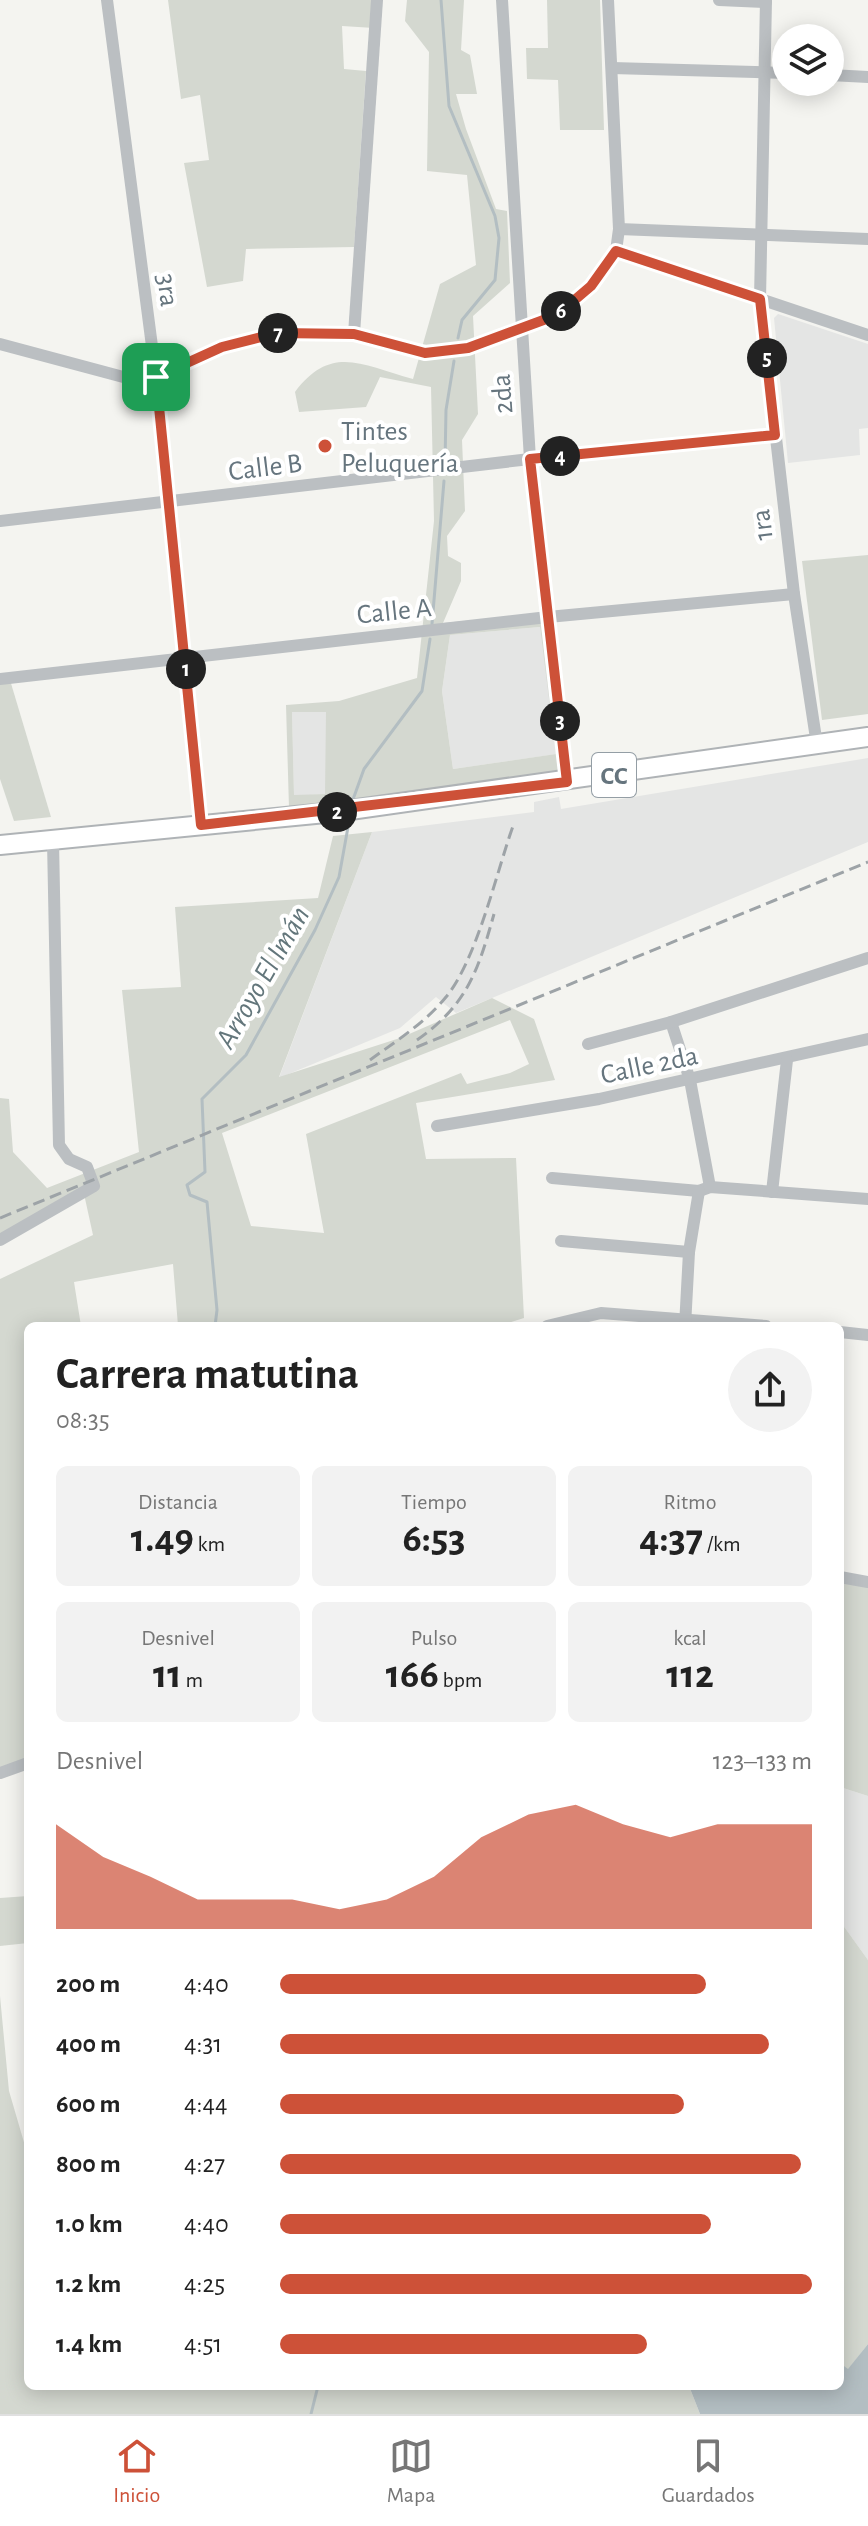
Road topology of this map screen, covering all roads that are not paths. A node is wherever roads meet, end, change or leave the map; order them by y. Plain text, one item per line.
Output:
1 (107, 0) edge
2 (377, 0) edge
3 (502, 0) edge
4 (608, 0) edge
5 (719, 0) edge
6 (766, 1) edge
7 (612, 68) junction
8 (764, 72) junction
9 (772, 72) edge
10 (844, 76) edge
11 (868, 77) edge
12 (619, 229) junction
13 (759, 236) junction
14 (868, 239) edge
15 (616, 251) junction
16 (760, 299) junction
17 (520, 328) junction
18 (354, 334) junction
19 (868, 335) edge
20 (0, 344) edge
21 (156, 377) junction
22 (775, 435) junction
23 (530, 459) junction
24 (168, 501) junction
25 (0, 521) edge
26 (794, 594) junction
27 (548, 617) junction
28 (185, 658) junction
29 (0, 679) edge
30 (868, 737) edge
31 (817, 745) junction
32 (567, 782) junction
33 (201, 825) junction
34 (53, 841) junction
35 (0, 845) edge
36 (868, 958) edge
37 (671, 1022) junction
38 (868, 1039) edge
39 (588, 1044) dead end
40 (787, 1060) junction
41 (690, 1080) junction
42 (437, 1126) dead end
43 (552, 1178) dead end
44 (704, 1189) junction
45 (772, 1192) junction
46 (868, 1199) edge
47 (0, 1240) edge
48 (561, 1241) dead end
49 (689, 1252) junction
50 (564, 1322) edge
51 (677, 1322) edge
52 (685, 1322) edge
53 (844, 1332) edge
54 (868, 1335) edge
55 (844, 1578) edge
56 (868, 1582) edge
57 (24, 1764) edge
58 (0, 1773) edge

1 - 21 street, 3ra
2 - 18 street
3 - 17 street, 2da
4 - 7 street
5 - 6 street
6 - 8 street, 1ra
7 - 8 street
7 - 12 street
8 - 9 street
8 - 13 street, 1ra
10 - 11 street
12 - 13 street
12 - 15 street
13 - 14 street
13 - 16 street, 1ra
15 - 16 street
15 - 17 street
16 - 19 street
16 - 22 street, 1ra
17 - 18 street
17 - 23 street, 2da
18 - 21 street
20 - 21 street
21 - 24 street, 3ra
22 - 23 street, Calle B
22 - 26 street, 1ra
23 - 24 street, Calle B
23 - 27 street, 2da
24 - 25 street, Calle B
24 - 28 street, 3ra
26 - 27 street, Calle A
26 - 31 street, 1ra
27 - 28 street, Calle A
27 - 32 street, 2da
28 - 29 street, Calle A
28 - 33 street, 3ra
30 - 31 main road, CC
31 - 32 main road, CC
32 - 33 main road, CC
33 - 34 main road, CC
34 - 35 main road, CC
34 - 47 street
36 - 37 street
37 - 39 street
37 - 41 street
38 - 40 street, Calle 2da
40 - 41 street, Calle 2da
40 - 45 street
41 - 42 street, Calle 2da
41 - 44 street
43 - 44 street
44 - 45 street
44 - 49 street
45 - 46 street
48 - 49 street
49 - 52 street
50 - 51 street
53 - 54 street
55 - 56 street
57 - 58 street

